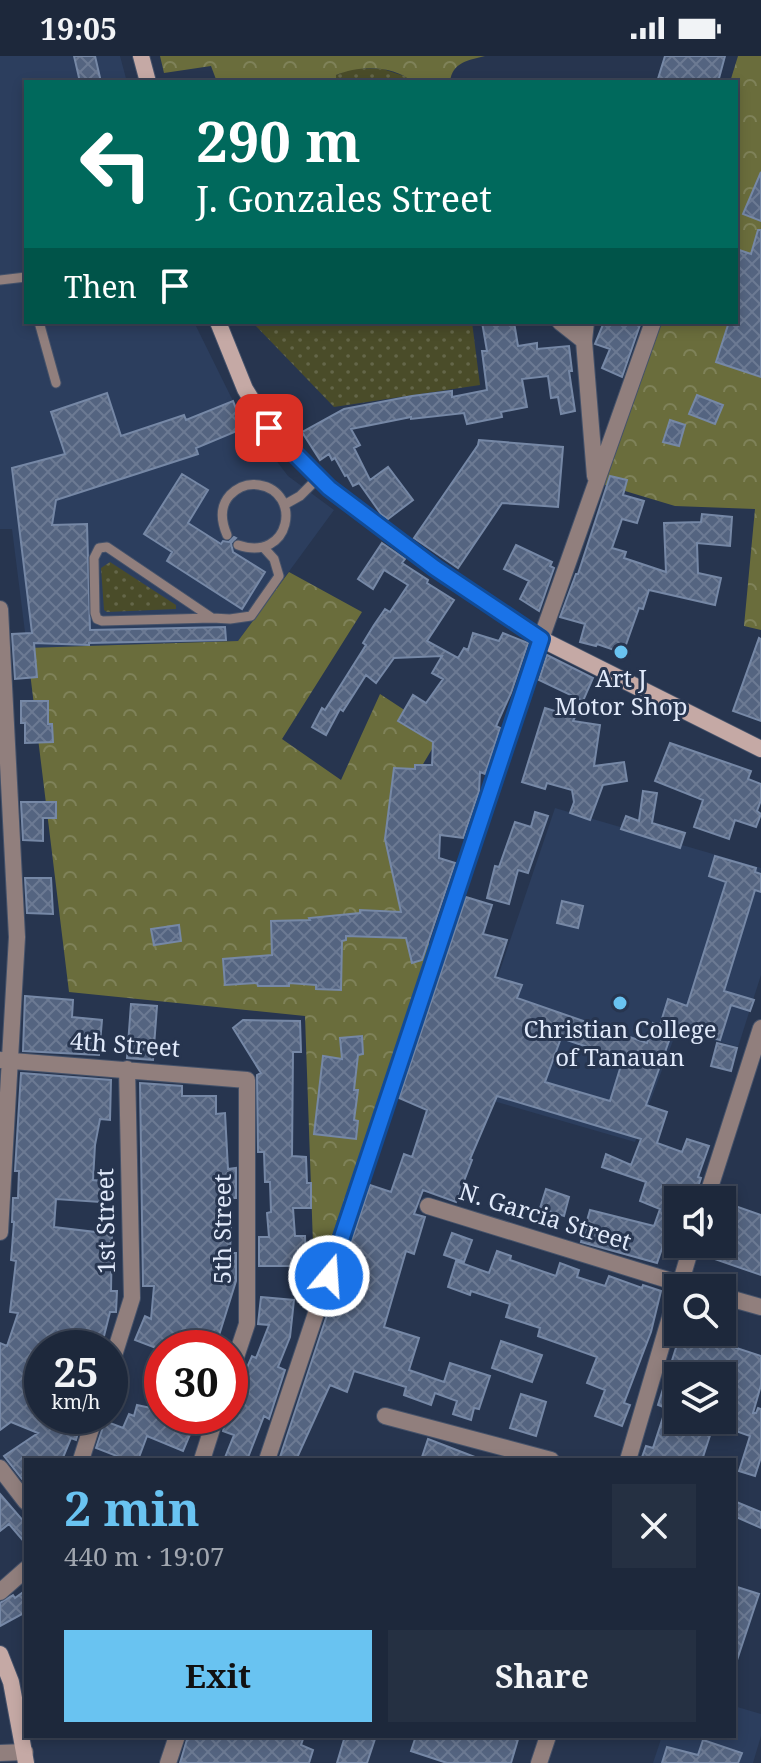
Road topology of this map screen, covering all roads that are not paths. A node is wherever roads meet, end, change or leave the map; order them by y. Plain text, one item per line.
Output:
1 (141, 56) edge
2 (147, 80) edge
3 (24, 277) edge
4 (0, 280) edge
5 (40, 324) edge
6 (219, 324) edge
7 (563, 324) edge
8 (586, 324) edge
9 (652, 324) edge
10 (584, 341) junction
11 (56, 383) dead end
12 (318, 478) junction
13 (595, 481) junction
14 (284, 505) junction
15 (227, 535) dead end
16 (238, 545) dead end
17 (264, 548) junction
18 (0, 609) edge
19 (212, 618) junction
20 (541, 639) junction
21 (761, 749) edge
22 (8, 937) edge
23 (761, 1028) edge
24 (6, 1061) edge
25 (127, 1069) junction
26 (247, 1080) joint
27 (710, 1186) edge
28 (428, 1206) dead end
29 (0, 1232) edge
30 (664, 1281) edge
31 (736, 1300) edge
32 (761, 1307) edge
33 (122, 1330) edge
34 (245, 1330) edge
35 (664, 1346) edge
36 (385, 1416) dead end
37 (89, 1434) edge
38 (210, 1434) edge
39 (82, 1458) edge
40 (203, 1458) edge
41 (268, 1458) edge
42 (543, 1458) edge
43 (629, 1458) edge
44 (0, 1468) edge
45 (24, 1499) edge
46 (24, 1571) edge
47 (0, 1592) edge
48 (0, 1654) edge
49 (176, 1738) edge
50 (547, 1738) edge
51 (0, 1753) edge
52 (26, 1758) edge
53 (168, 1763) edge
54 (539, 1763) edge

1 - 2 main road
3 - 4 lane
5 - 11 lane
6 - 12 main road
7 - 10 street
8 - 10 street
9 - 13 street
10 - 13 street
12 - 14 lane
12 - 20 main road
13 - 20 street
14 - 15 lane
14 - 17 lane
16 - 17 lane
17 - 19 lane
18 - 22 street
19 - 19 lane
20 - 21 main road
20 - 41 street
22 - 24 street
23 - 27 street
24 - 25 street, 4th Street
24 - 29 street
25 - 26 street, 4th Street
25 - 33 street, 1st Street
26 - 34 street, 5th Street
28 - 30 street, N. Garcia Street
31 - 32 street
35 - 43 street
36 - 42 street
37 - 39 street
38 - 40 street
44 - 45 street
46 - 47 street
48 - 52 main road
49 - 53 street
50 - 54 street
51 - 52 street

